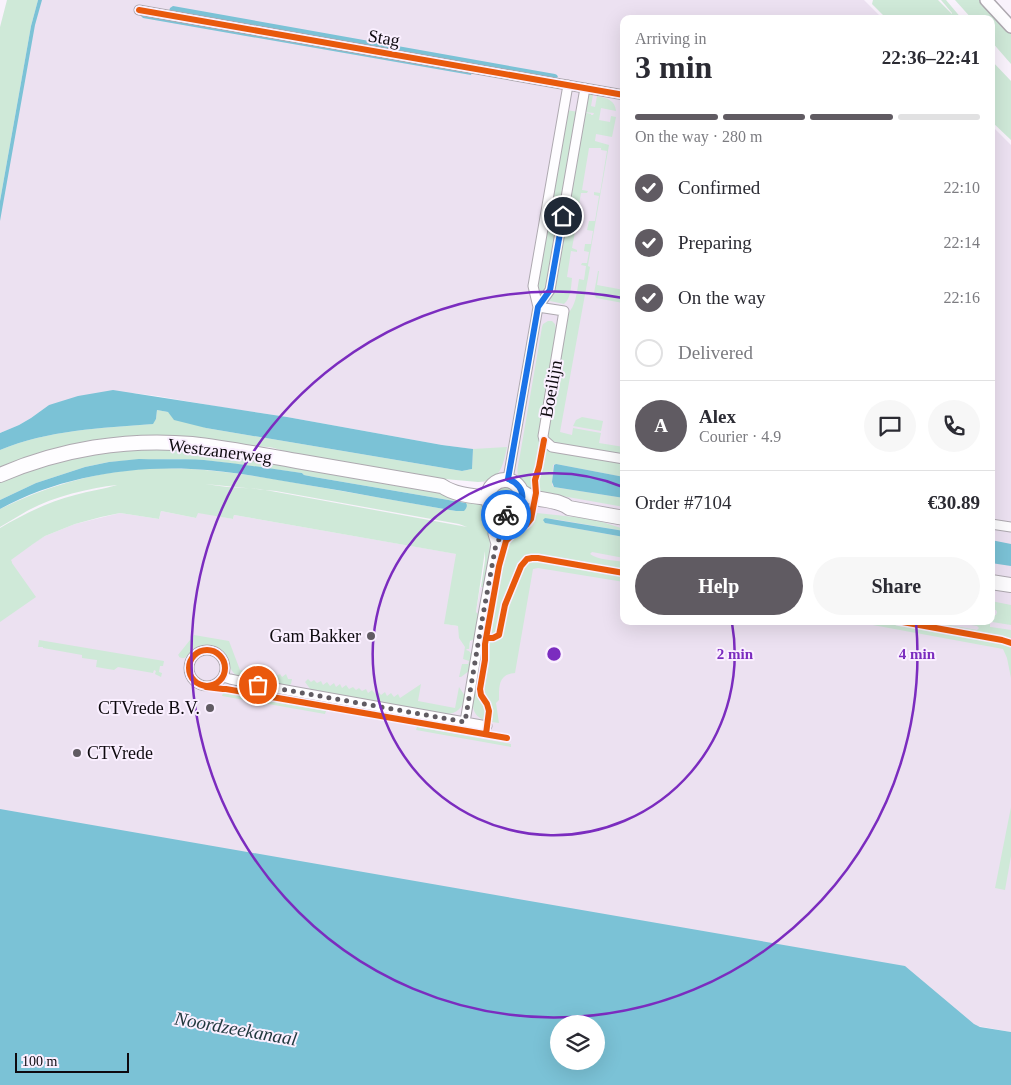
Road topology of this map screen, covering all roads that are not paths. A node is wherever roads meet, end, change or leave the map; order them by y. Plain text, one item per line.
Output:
1 (986, 0) edge
2 (139, 10) dead end
3 (1011, 27) edge
4 (568, 85) junction
5 (585, 88) junction
6 (620, 94) edge
7 (538, 307) junction
8 (620, 459) edge
9 (0, 475) edge
10 (508, 479) junction
11 (521, 491) junction
12 (488, 494) junction
13 (569, 508) junction
14 (506, 511) junction
15 (620, 517) edge
16 (995, 525) edge
17 (1011, 527) edge
18 (995, 583) edge
19 (1011, 585) edge
20 (223, 677) junction
21 (465, 722) junction
22 (487, 726) dead end

1 - 3 street
2 - 4 street, Stag
4 - 5 street, Stag
4 - 7 street, Boeilijn
5 - 6 street, Stag
5 - 7 street, Boeilijn
7 - 8 street, Boeilijn
7 - 10 street, Boeilijn
9 - 12 main road, Westzanerweg
10 - 11 main road
10 - 12 main road
11 - 13 main road
11 - 14 main road
12 - 14 main road
13 - 14 main road
13 - 15 main road
14 - 21 street
16 - 17 street
18 - 19 main road
20 - 20 street
20 - 21 street
21 - 22 street

